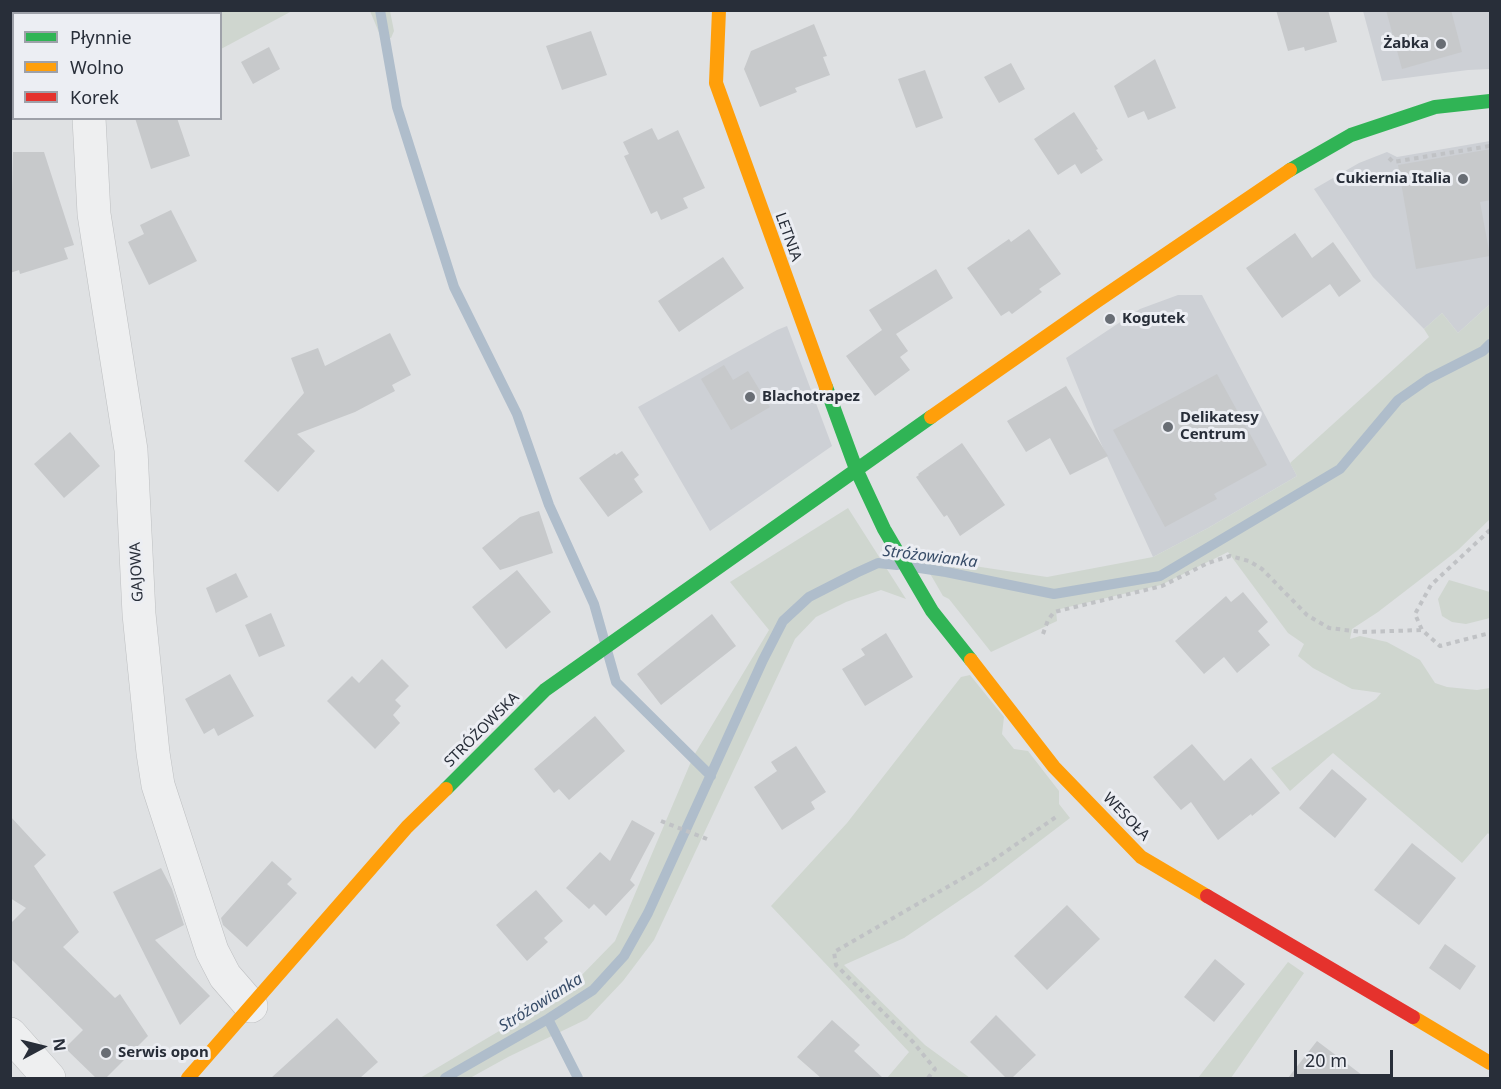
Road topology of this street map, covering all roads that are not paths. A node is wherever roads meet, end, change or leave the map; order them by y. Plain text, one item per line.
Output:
1 (719, 10) edge
2 (1491, 101) edge
3 (88, 120) edge
4 (856, 469) junction
5 (251, 1006) junction
6 (10, 1034) edge
7 (1491, 1063) edge
8 (49, 1078) edge
9 (188, 1078) edge

1 - 4 main road, LETNIA
2 - 4 main road, STRÓŻOWSKA
3 - 5 street, GAJOWA
4 - 5 main road, STRÓŻOWSKA
4 - 7 main road, WESOŁA
5 - 9 main road, STRÓŻOWSKA
6 - 8 street

